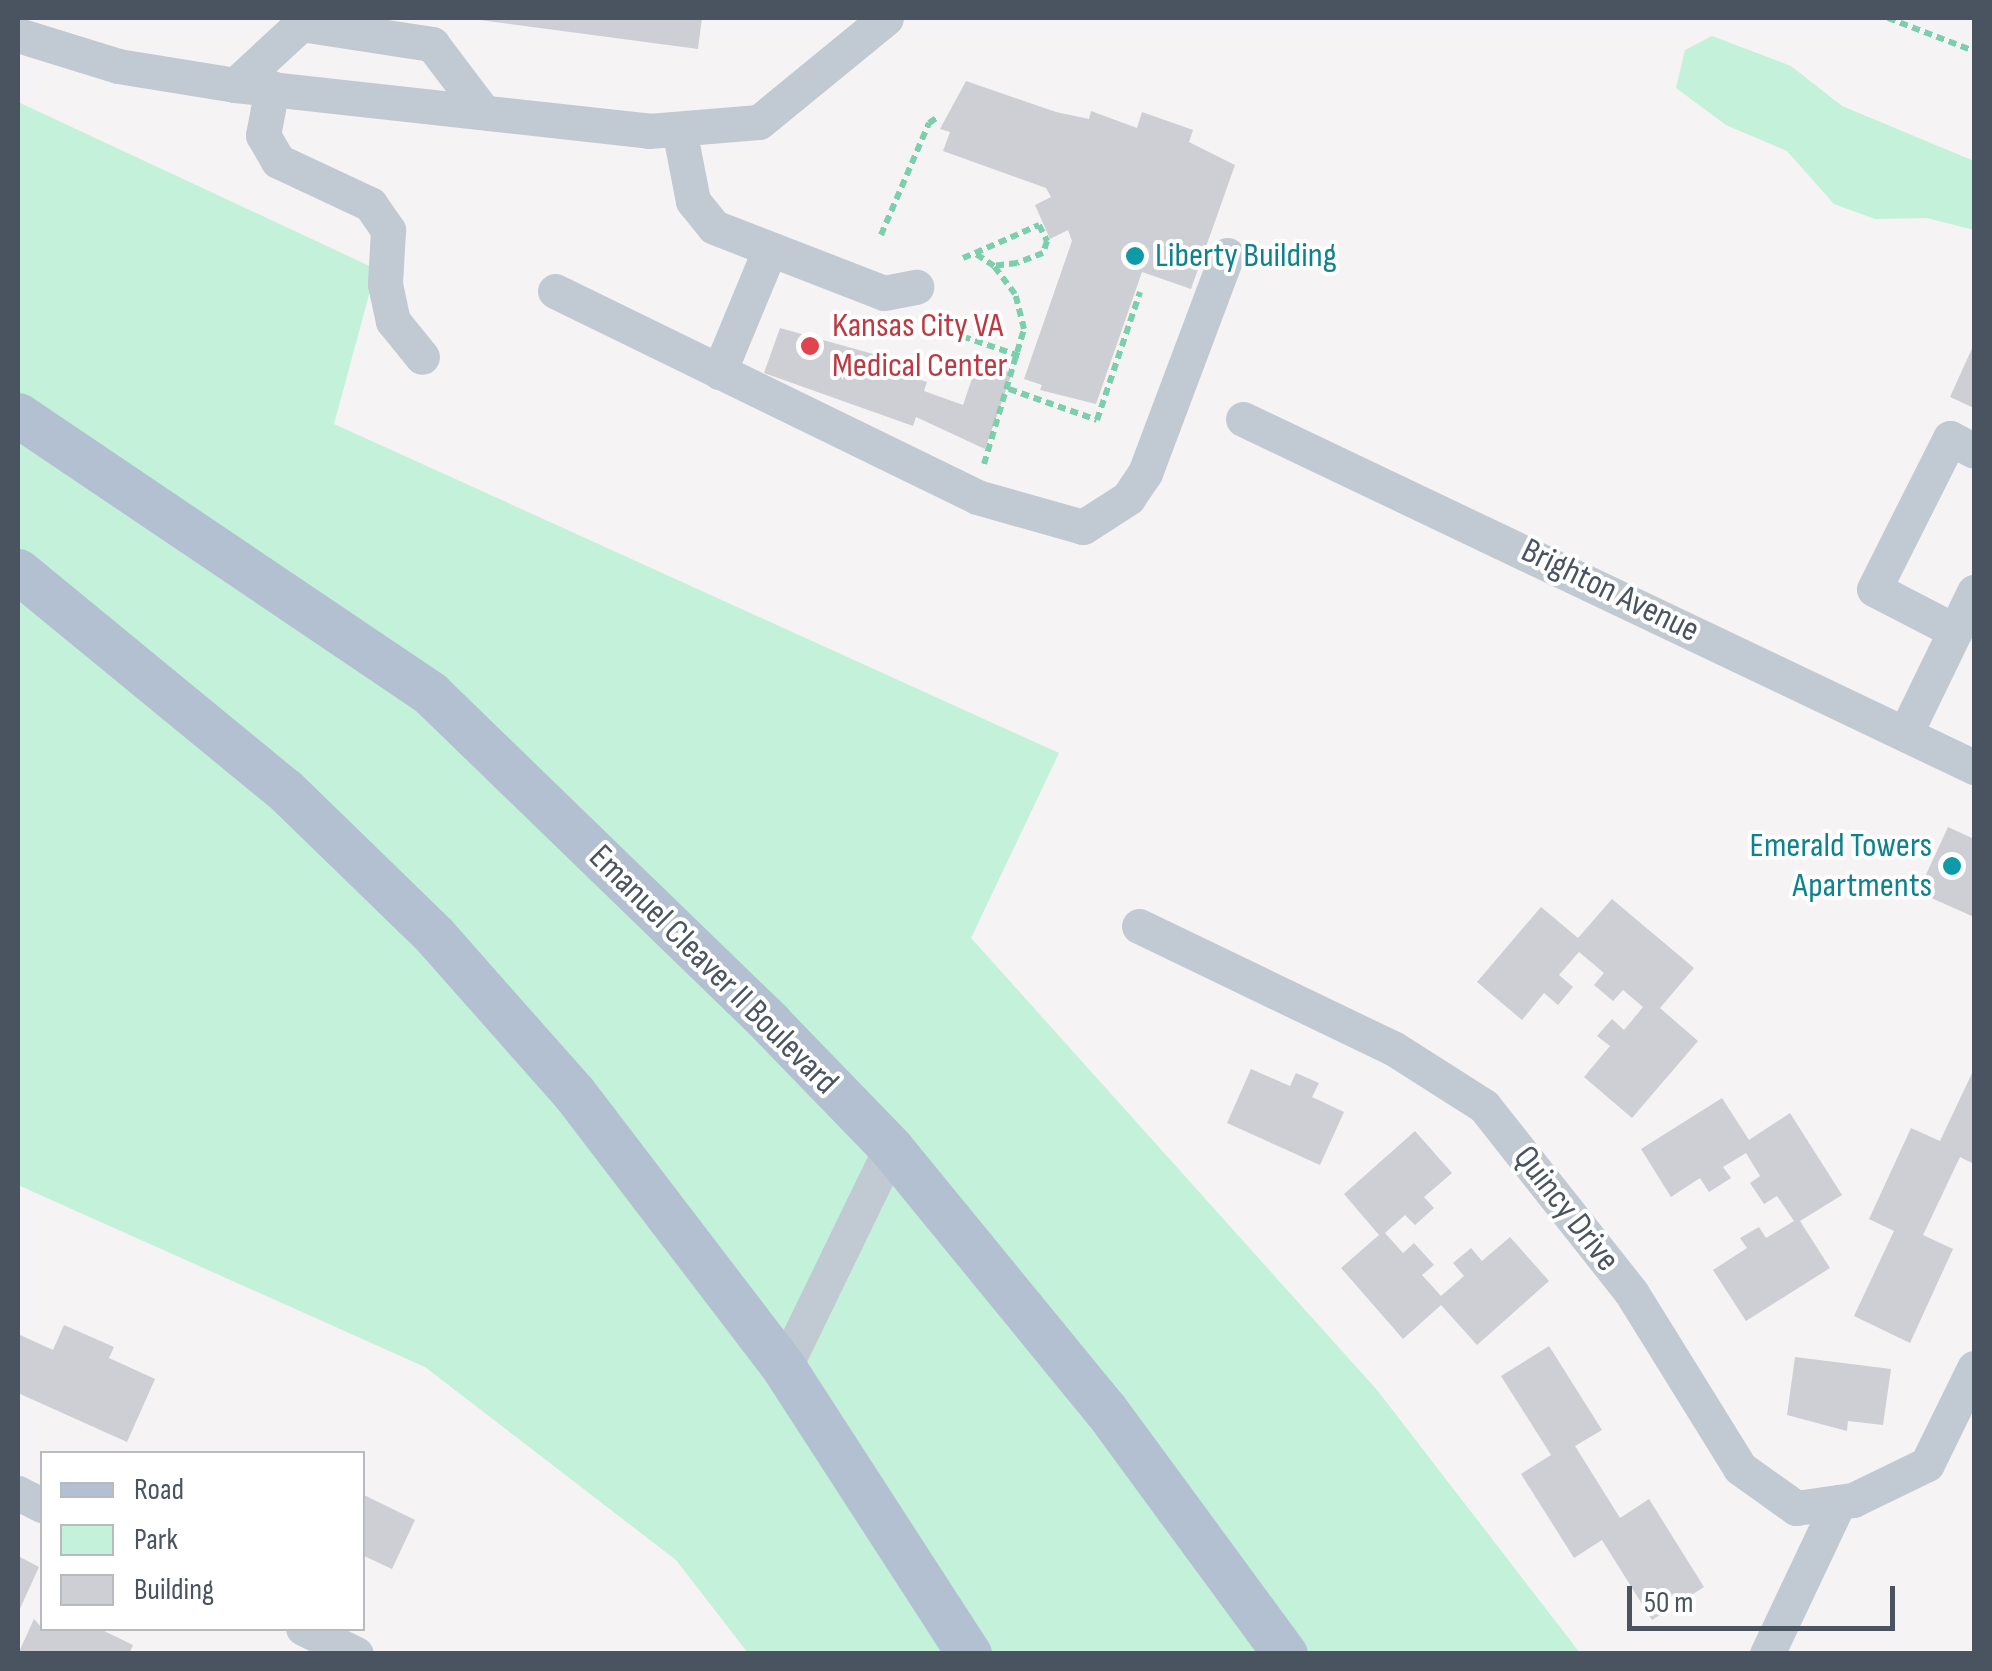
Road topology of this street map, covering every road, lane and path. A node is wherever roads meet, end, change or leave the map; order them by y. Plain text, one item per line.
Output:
1 (886, 18) edge
2 (1888, 18) edge
3 (18, 35) edge
4 (1974, 51) edge
5 (234, 85) junction
6 (272, 88) junction
7 (482, 110) junction
8 (938, 117) dead end
9 (679, 128) junction
10 (881, 235) dead end
11 (769, 251) junction
12 (975, 253) junction
13 (1227, 254) dead end
14 (963, 258) dead end
15 (994, 266) junction
16 (916, 287) dead end
17 (555, 291) dead end
18 (1140, 292) dead end
19 (938, 328) dead end
20 (1020, 356) junction
21 (422, 357) dead end
22 (719, 372) junction
23 (1009, 389) junction
24 (18, 416) edge
25 (1243, 419) dead end
26 (1974, 452) edge
27 (978, 480) dead end
28 (18, 571) edge
29 (1974, 592) edge
30 (1955, 631) junction
31 (1906, 734) junction
32 (1974, 767) edge
33 (1139, 926) dead end
34 (891, 1148) junction
35 (784, 1368) junction
36 (1974, 1368) edge
37 (1839, 1502) junction
38 (310, 1631) edge
39 (356, 1654) edge
40 (970, 1654) edge
41 (1284, 1654) edge
42 (1767, 1654) edge

1 - 9 street
2 - 4 path
3 - 5 street
5 - 6 street
5 - 7 street
6 - 7 street
6 - 21 street
7 - 9 street
8 - 10 path
9 - 11 street
11 - 16 street
11 - 22 street
12 - 14 path
12 - 15 path
12 - 15 path
13 - 22 street
15 - 20 path
17 - 22 street
18 - 23 path
19 - 20 path
20 - 23 path
23 - 27 path
24 - 34 main road, Emanuel Cleaver II Boulevard
25 - 31 street, Brighton Avenue
26 - 30 street
28 - 35 main road
29 - 30 street
30 - 31 street
31 - 32 street, Brighton Avenue
33 - 37 street, Quincy Drive
34 - 35 street
34 - 41 main road, Emanuel Cleaver II Boulevard
35 - 40 main road
36 - 37 street, Quincy Drive
37 - 42 street
38 - 39 street

